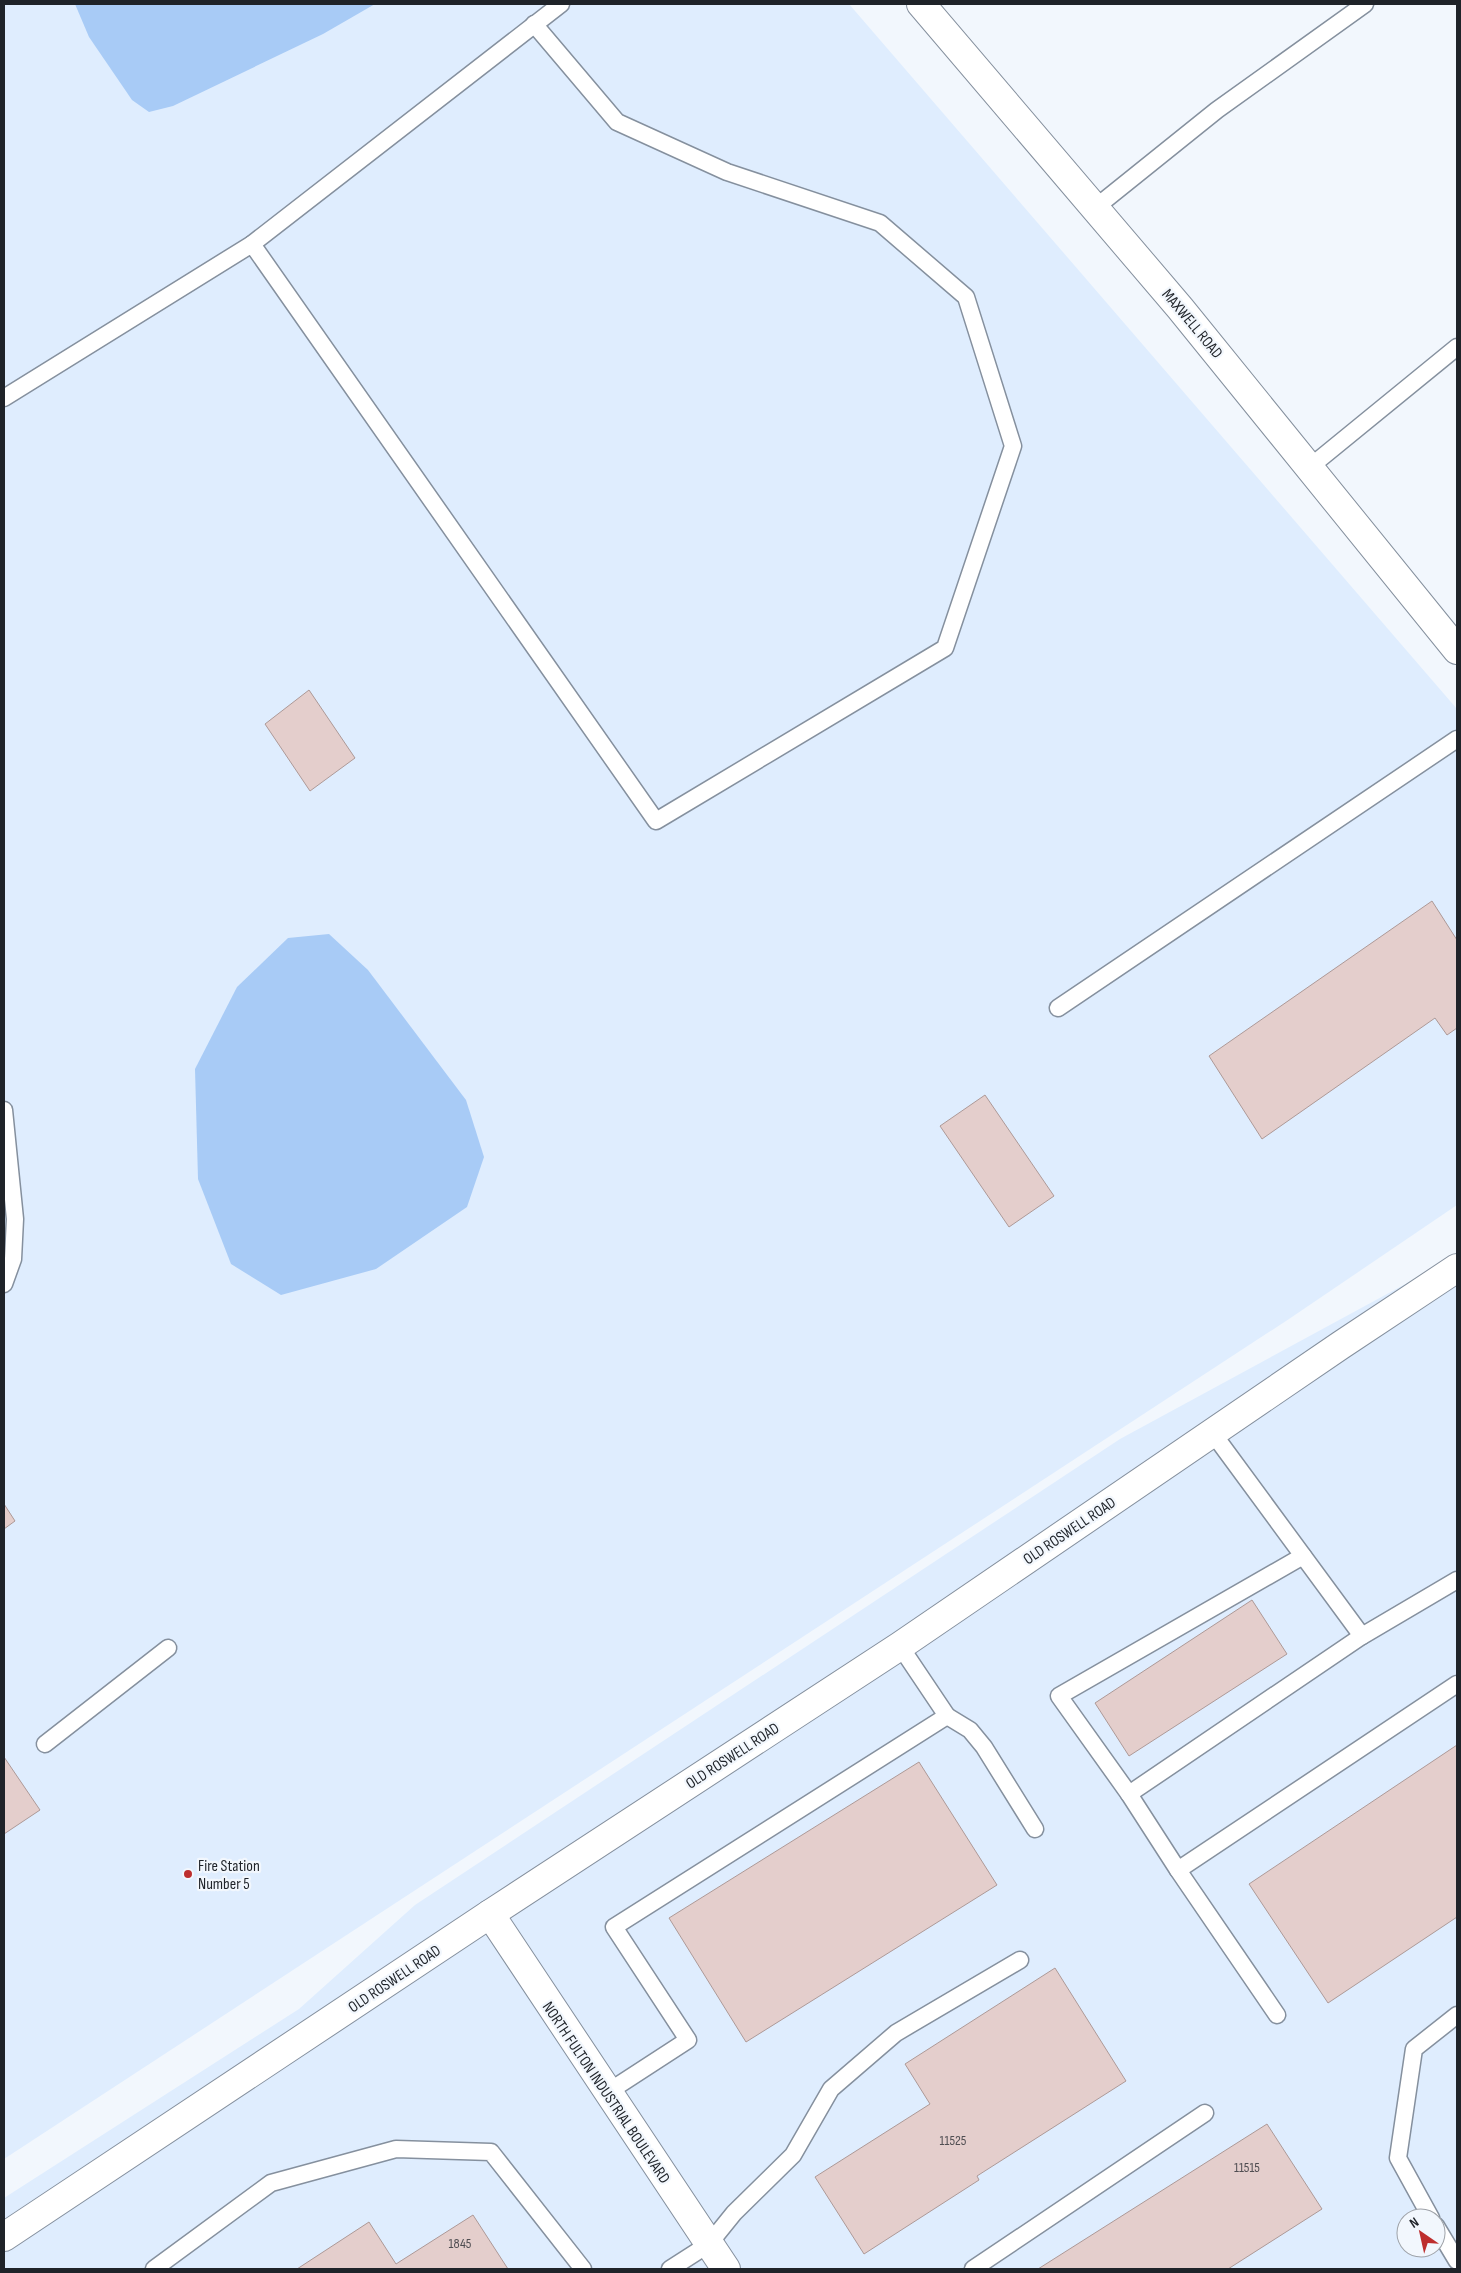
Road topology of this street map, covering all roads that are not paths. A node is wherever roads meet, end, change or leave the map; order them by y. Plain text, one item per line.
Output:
1 (561, 4) edge
2 (921, 4) edge
3 (1365, 4) edge
4 (534, 24) junction
5 (1095, 208) junction
6 (252, 244) junction
7 (1457, 348) edge
8 (4, 398) edge
9 (1310, 466) junction
10 (1457, 650) edge
11 (1457, 738) edge
12 (1058, 1008) dead end
13 (4, 1110) edge
14 (1457, 1268) edge
15 (4, 1284) edge
16 (1212, 1432) junction
17 (1303, 1556) junction
18 (1457, 1580) edge
19 (1362, 1636) junction
20 (900, 1646) junction
21 (168, 1648) dead end
22 (1457, 1684) edge
23 (947, 1716) junction
24 (46, 1744) dead end
25 (1129, 1794) junction
26 (1035, 1829) dead end
27 (1178, 1870) junction
28 (490, 1914) junction
29 (1020, 1960) dead end
30 (1277, 2014) dead end
31 (1457, 2016) edge
32 (608, 2092) junction
33 (1205, 2112) dead end
34 (1426, 2208) edge
35 (4, 2237) edge
36 (1446, 2241) edge
37 (709, 2244) junction
38 (1455, 2254) edge
39 (154, 2269) edge
40 (583, 2269) edge
41 (670, 2269) edge
42 (726, 2269) edge
43 (973, 2269) edge

1 - 4 lane
2 - 5 street, MAXWELL ROAD
3 - 5 lane
4 - 6 lane
4 - 6 lane
5 - 9 street, MAXWELL ROAD
6 - 8 lane
7 - 9 lane
9 - 10 street, MAXWELL ROAD
11 - 12 lane
13 - 15 lane
14 - 16 street, OLD ROSWELL ROAD
16 - 17 lane
16 - 20 street, OLD ROSWELL ROAD
17 - 19 lane
17 - 25 lane
18 - 19 lane
19 - 25 lane
20 - 23 lane
20 - 28 street, OLD ROSWELL ROAD
21 - 24 lane
22 - 27 lane
23 - 26 lane
23 - 32 lane
25 - 27 lane
27 - 30 lane
28 - 32 street, NORTH FULTON INDUSTRIAL BOULEVARD
28 - 35 street, OLD ROSWELL ROAD
29 - 37 lane
31 - 34 lane
32 - 37 street, NORTH FULTON INDUSTRIAL BOULEVARD
33 - 43 lane
36 - 38 lane
37 - 41 lane
37 - 42 street, NORTH FULTON INDUSTRIAL BOULEVARD
39 - 40 lane

